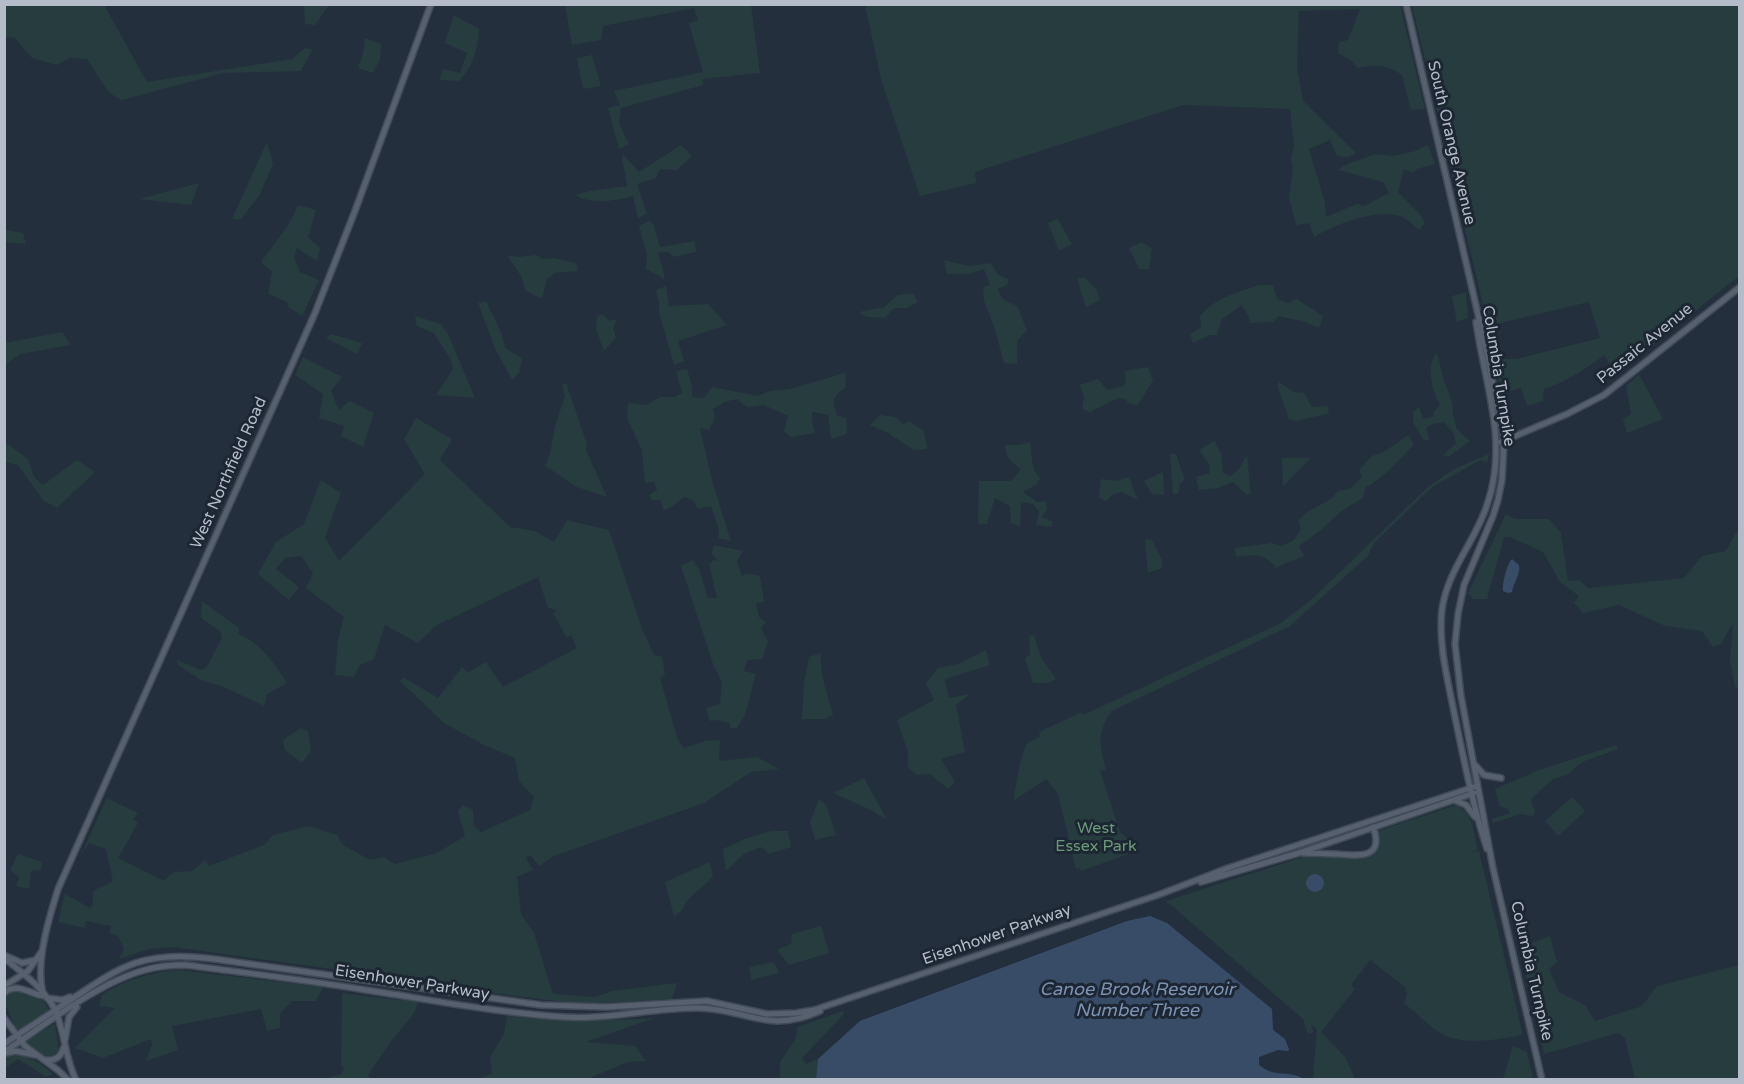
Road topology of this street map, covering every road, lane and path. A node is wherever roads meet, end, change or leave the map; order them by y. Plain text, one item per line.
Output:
1 (431, 4) edge
2 (1406, 4) edge
3 (1471, 287) joint
4 (1740, 287) edge
5 (1501, 442) junction
6 (1472, 761) junction
7 (1468, 774) junction
8 (1501, 778) dead end
9 (1474, 790) junction
10 (1459, 792) junction
11 (1454, 800) junction
12 (1370, 821) junction
13 (1478, 824) junction
14 (1373, 827) junction
15 (1299, 853) junction
16 (1493, 868) junction
17 (1167, 891) junction
18 (43, 950) junction
19 (4, 957) edge
20 (38, 959) junction
21 (23, 974) junction
22 (4, 987) edge
23 (4, 993) edge
24 (77, 995) junction
25 (45, 996) junction
26 (82, 1001) junction
27 (835, 1005) junction
28 (56, 1014) junction
29 (4, 1018) edge
30 (16, 1036) junction
31 (21, 1041) junction
32 (4, 1044) edge
33 (64, 1046) junction
34 (4, 1052) edge
35 (36, 1056) junction
36 (44, 1060) junction
37 (68, 1080) edge
38 (76, 1080) edge
39 (1542, 1080) edge

1 - 18 main road, West Northfield Road
2 - 3 main road, South Orange Avenue
3 - 5 main road, Columbia Turnpike
4 - 5 main road, Passaic Avenue
5 - 6 main road, Columbia Turnpike
5 - 7 main road, Columbia Turnpike
6 - 8 main road
6 - 9 main road, Columbia Turnpike
7 - 9 main road, Columbia Turnpike
7 - 10 main road
9 - 10 main road, Eisenhower Parkway
9 - 11 main road, Eisenhower Parkway
9 - 13 main road, Columbia Turnpike
9 - 16 main road, Columbia Turnpike
10 - 12 main road, Eisenhower Parkway
11 - 13 main road
11 - 14 main road, Eisenhower Parkway
12 - 14 main road
12 - 17 main road, Eisenhower Parkway
13 - 16 main road, Columbia Turnpike
14 - 15 main road, Eisenhower Parkway
14 - 15 main road
15 - 17 main road, Eisenhower Parkway
16 - 39 main road, Columbia Turnpike
17 - 27 main road, Eisenhower Parkway
18 - 20 main road
18 - 25 main road
19 - 20 main road
19 - 21 main road
20 - 21 main road
21 - 22 main road
21 - 25 main road
23 - 25 main road
24 - 25 main road
24 - 27 main road, Eisenhower Parkway
24 - 28 main road, Eisenhower Parkway
25 - 28 main road
26 - 27 main road, Eisenhower Parkway
26 - 28 main road, Eisenhower Parkway
26 - 33 main road
28 - 30 main road, Eisenhower Parkway
28 - 31 main road, Eisenhower Parkway
28 - 33 main road
29 - 30 main road
30 - 31 main road
30 - 32 main road, Eisenhower Parkway
31 - 34 main road, Eisenhower Parkway
31 - 35 main road
33 - 36 main road
33 - 38 main road
34 - 35 main road
35 - 36 main road
36 - 37 main road

